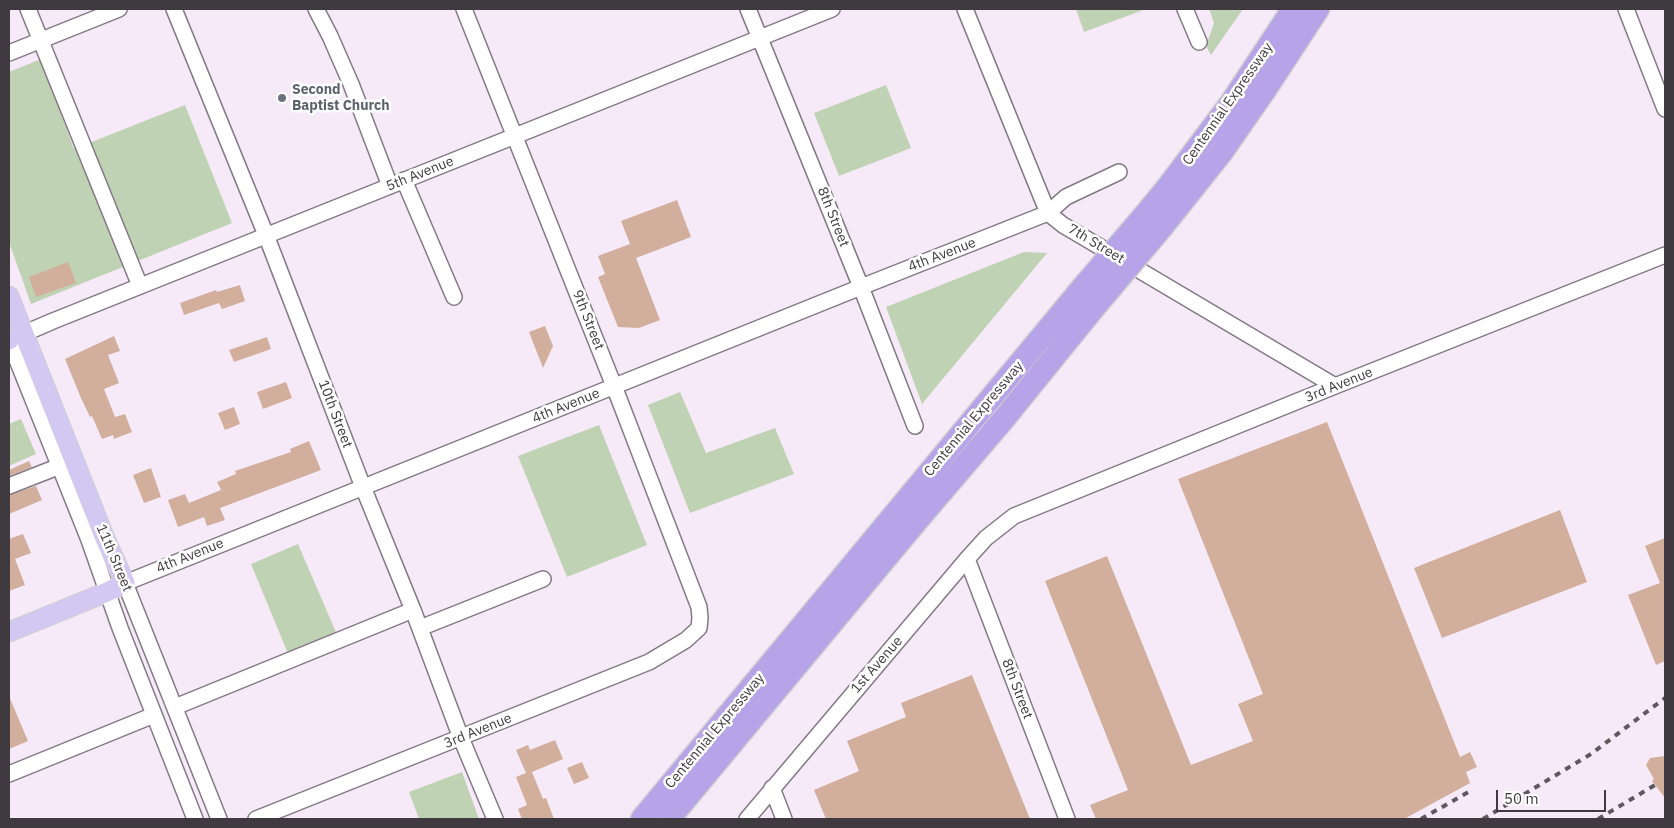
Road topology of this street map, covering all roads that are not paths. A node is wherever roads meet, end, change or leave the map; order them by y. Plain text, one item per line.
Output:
1 (28, 9) edge
2 (119, 9) edge
3 (174, 9) edge
4 (316, 9) edge
5 (464, 9) edge
6 (748, 9) edge
7 (832, 9) edge
8 (965, 9) edge
9 (1185, 9) edge
10 (1293, 9) edge
11 (1318, 9) edge
12 (1322, 9) edge
13 (1626, 9) edge
14 (760, 38) junction
15 (41, 40) junction
16 (1199, 42) dead end
17 (1297, 42) junction
18 (9, 53) edge
19 (1665, 109) edge
20 (515, 136) junction
21 (1119, 172) dead end
22 (404, 180) junction
23 (390, 186) junction
24 (1048, 214) junction
25 (1153, 221) junction
26 (266, 235) junction
27 (1665, 255) edge
28 (140, 286) junction
29 (861, 287) junction
30 (9, 296) edge
31 (454, 297) dead end
32 (1086, 301) junction
33 (13, 338) edge
34 (614, 386) junction
35 (1334, 386) junction
36 (915, 426) dead end
37 (60, 466) junction
38 (9, 486) edge
39 (363, 487) junction
40 (1014, 516) joint
41 (967, 560) junction
42 (543, 579) dead end
43 (125, 583) junction
44 (107, 592) junction
45 (413, 610) junction
46 (420, 628) junction
47 (9, 632) edge
48 (696, 633) joint
49 (175, 707) junction
50 (154, 715) junction
51 (462, 738) junction
52 (9, 774) edge
53 (772, 788) junction
54 (195, 819) edge
55 (219, 819) edge
56 (256, 819) edge
57 (495, 819) edge
58 (642, 819) edge
59 (669, 819) edge
60 (747, 819) edge
61 (784, 819) edge
62 (1067, 819) edge

1 - 15 street
2 - 15 street
3 - 26 street, 10th Street
4 - 23 street
5 - 20 street, 9th Street
6 - 14 street, 8th Street
7 - 14 street, 5th Avenue
8 - 24 street
9 - 16 street
10 - 25 highway, Centennial Expressway
11 - 17 highway, Centennial Expressway
12 - 17 highway
13 - 19 street
14 - 20 street, 5th Avenue
14 - 29 street, 8th Street
15 - 18 street
15 - 28 street
17 - 25 highway, Centennial Expressway
20 - 22 street, 5th Avenue
20 - 34 street, 9th Street
21 - 24 street, 4th Avenue
22 - 23 street, 5th Avenue
22 - 31 street
23 - 26 street, 5th Avenue
24 - 29 street, 4th Avenue
24 - 35 street, 7th Street
25 - 32 highway, Centennial Expressway, bridge
26 - 28 street, 5th Avenue
26 - 39 street, 10th Street
27 - 35 street, 3rd Avenue
28 - 33 street, 5th Avenue
29 - 34 street, 4th Avenue
29 - 36 street, 8th Street
30 - 33 main road, 11th Street
32 - 58 highway, Centennial Expressway
32 - 59 highway, Centennial Expressway
33 - 37 street, 11th Street
33 - 43 main road, 11th Street
34 - 39 street, 4th Avenue
34 - 48 street, 9th Street
35 - 40 street, 3rd Avenue
37 - 38 street
37 - 44 street, 11th Street
39 - 43 street, 4th Avenue
39 - 45 street, 10th Street
40 - 41 street, 1st Avenue
41 - 53 street, 1st Avenue
41 - 62 street, 8th Street
42 - 46 street
43 - 44 main road, 4th Avenue
43 - 49 street, 11th Street
44 - 47 main road, 4th Avenue
44 - 50 street, 11th Street
45 - 46 street, 10th Street
45 - 49 street
46 - 51 street, 10th Street
48 - 51 street, 3rd Avenue
49 - 55 street, 11th Street
50 - 52 street
50 - 54 street, 11th Street
51 - 56 street, 3rd Avenue
51 - 57 street, 10th Street
53 - 60 street, 1st Avenue
53 - 61 street

